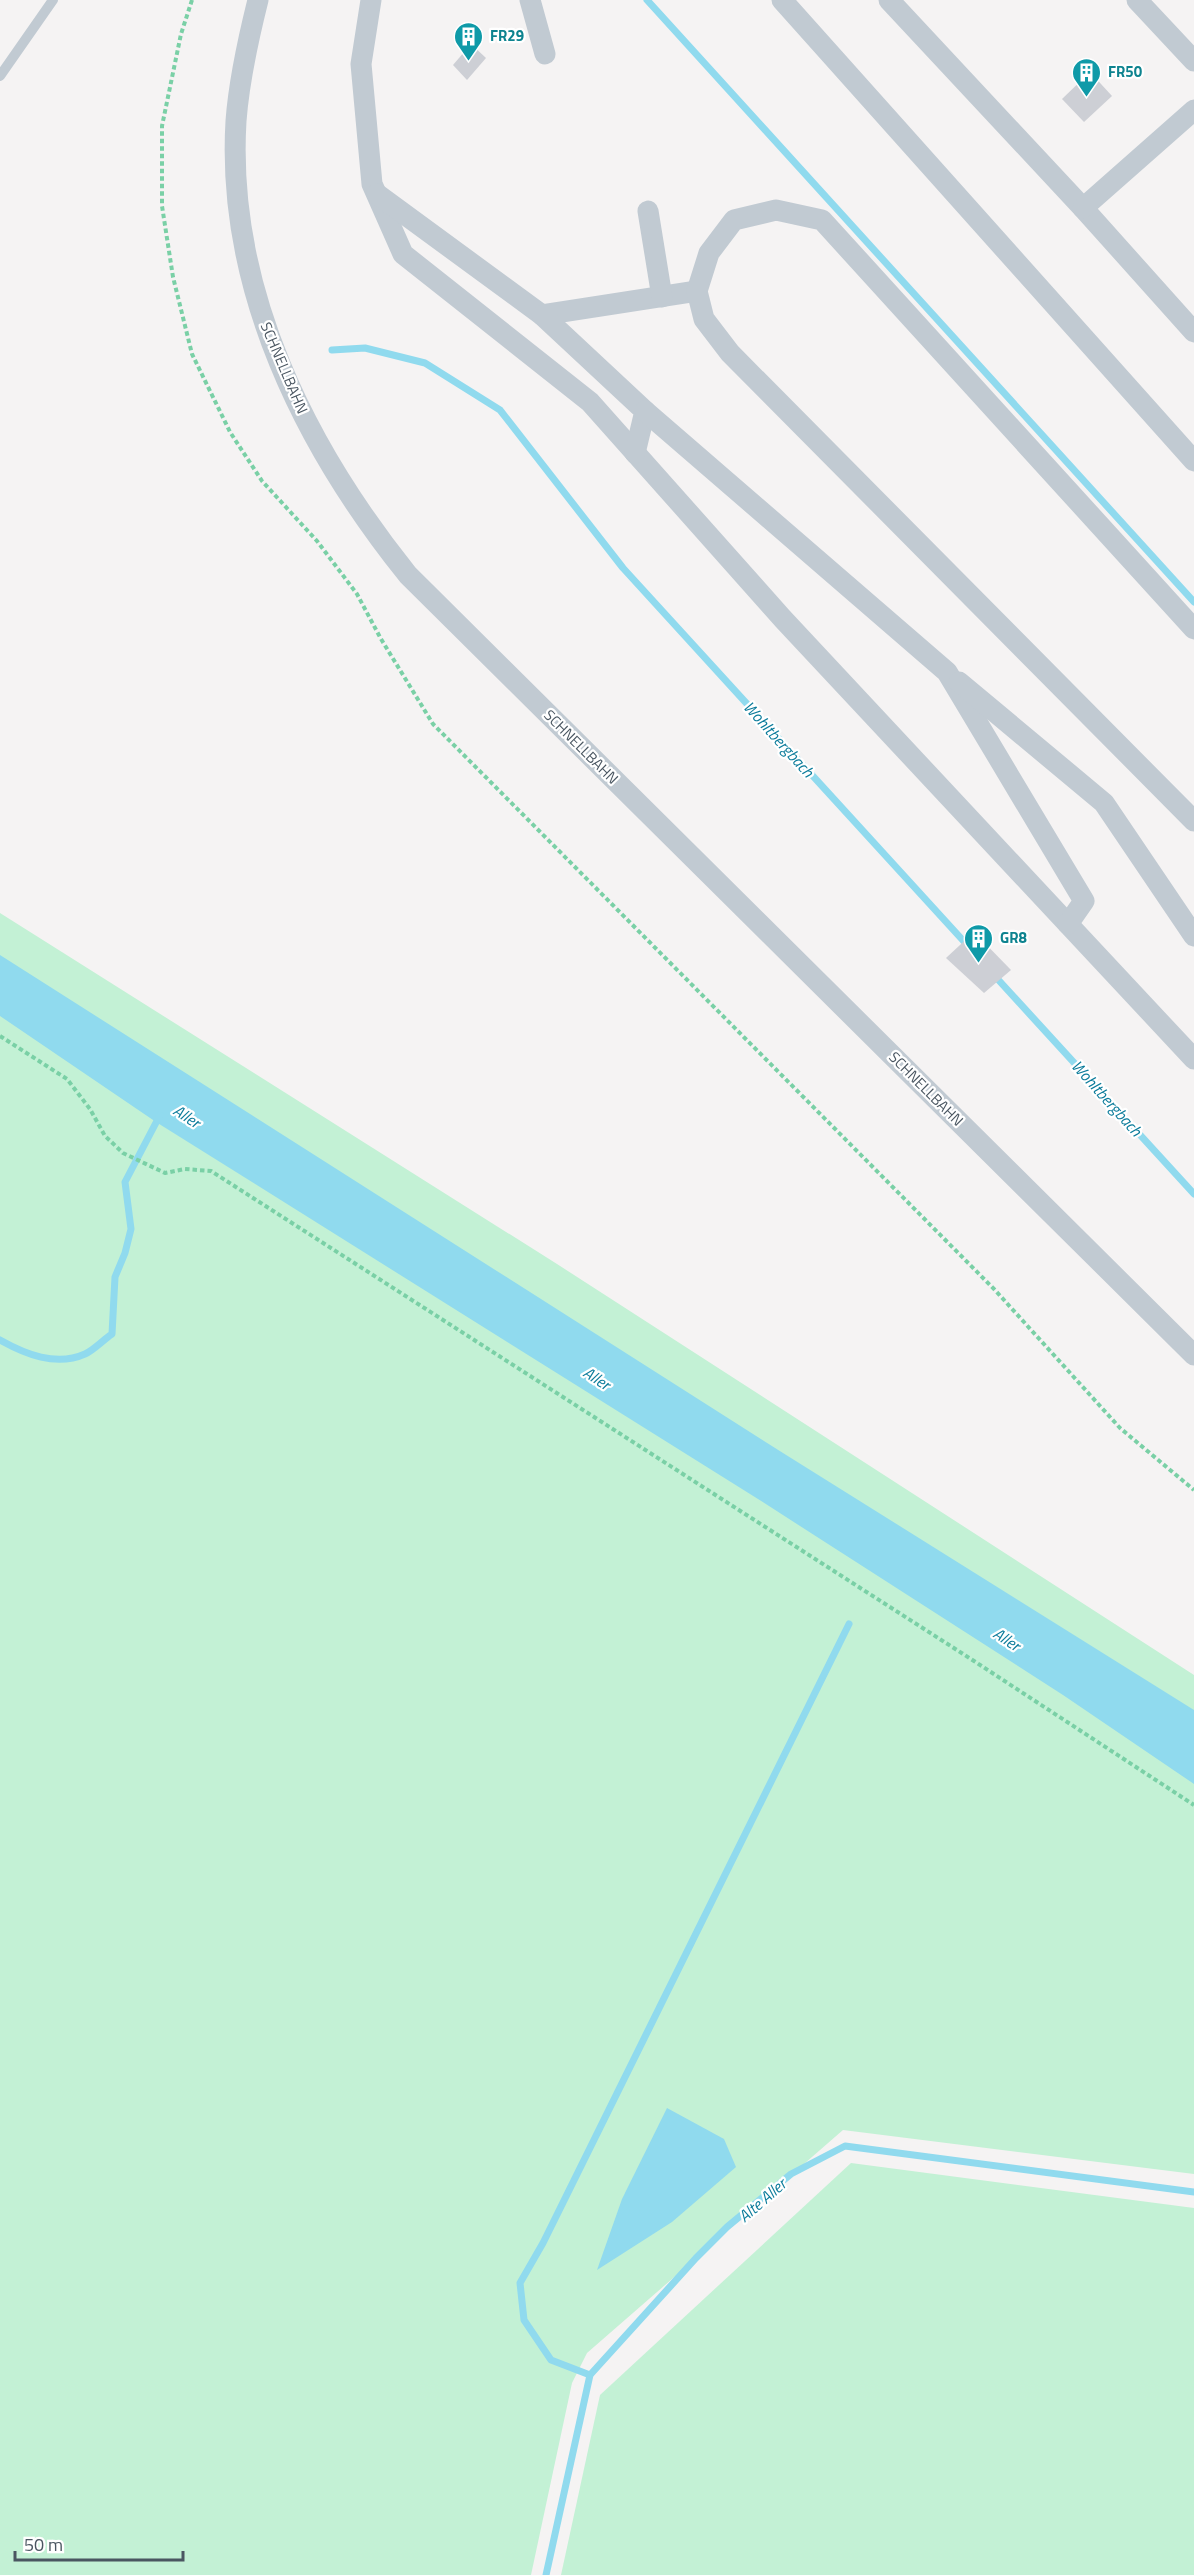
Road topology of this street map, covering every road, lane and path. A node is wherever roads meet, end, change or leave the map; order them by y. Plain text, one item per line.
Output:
1 (53, 0) edge
2 (192, 0) edge
3 (258, 0) edge
4 (530, 0) edge
5 (782, 0) edge
6 (889, 0) edge
7 (1137, 0) edge
8 (372, 1) edge
9 (545, 54) dead end
10 (1194, 62) edge
11 (0, 76) edge
12 (1194, 111) edge
13 (376, 194) junction
14 (1083, 208) junction
15 (648, 211) dead end
16 (697, 291) junction
17 (662, 297) junction
18 (542, 315) junction
19 (1194, 332) edge
20 (645, 411) junction
21 (635, 453) junction
22 (1194, 461) edge
23 (1194, 629) edge
24 (947, 672) junction
25 (1194, 821) edge
26 (1068, 924) junction
27 (1194, 936) edge
28 (0, 1036) edge
29 (1194, 1059) edge
30 (1194, 1355) edge
31 (1194, 1490) edge
32 (1194, 1805) edge

1 - 11 lane
2 - 31 path
3 - 30 street, SCHNELLBAHN
4 - 9 street
5 - 22 street
6 - 14 street
7 - 10 street
8 - 13 street
12 - 14 street
13 - 18 street
13 - 21 street
14 - 19 street
15 - 17 street
16 - 17 street
16 - 23 street
16 - 25 street
17 - 18 street
18 - 20 street
20 - 21 street
20 - 24 street
21 - 26 street
24 - 26 street
24 - 27 street
26 - 29 street
28 - 32 path

